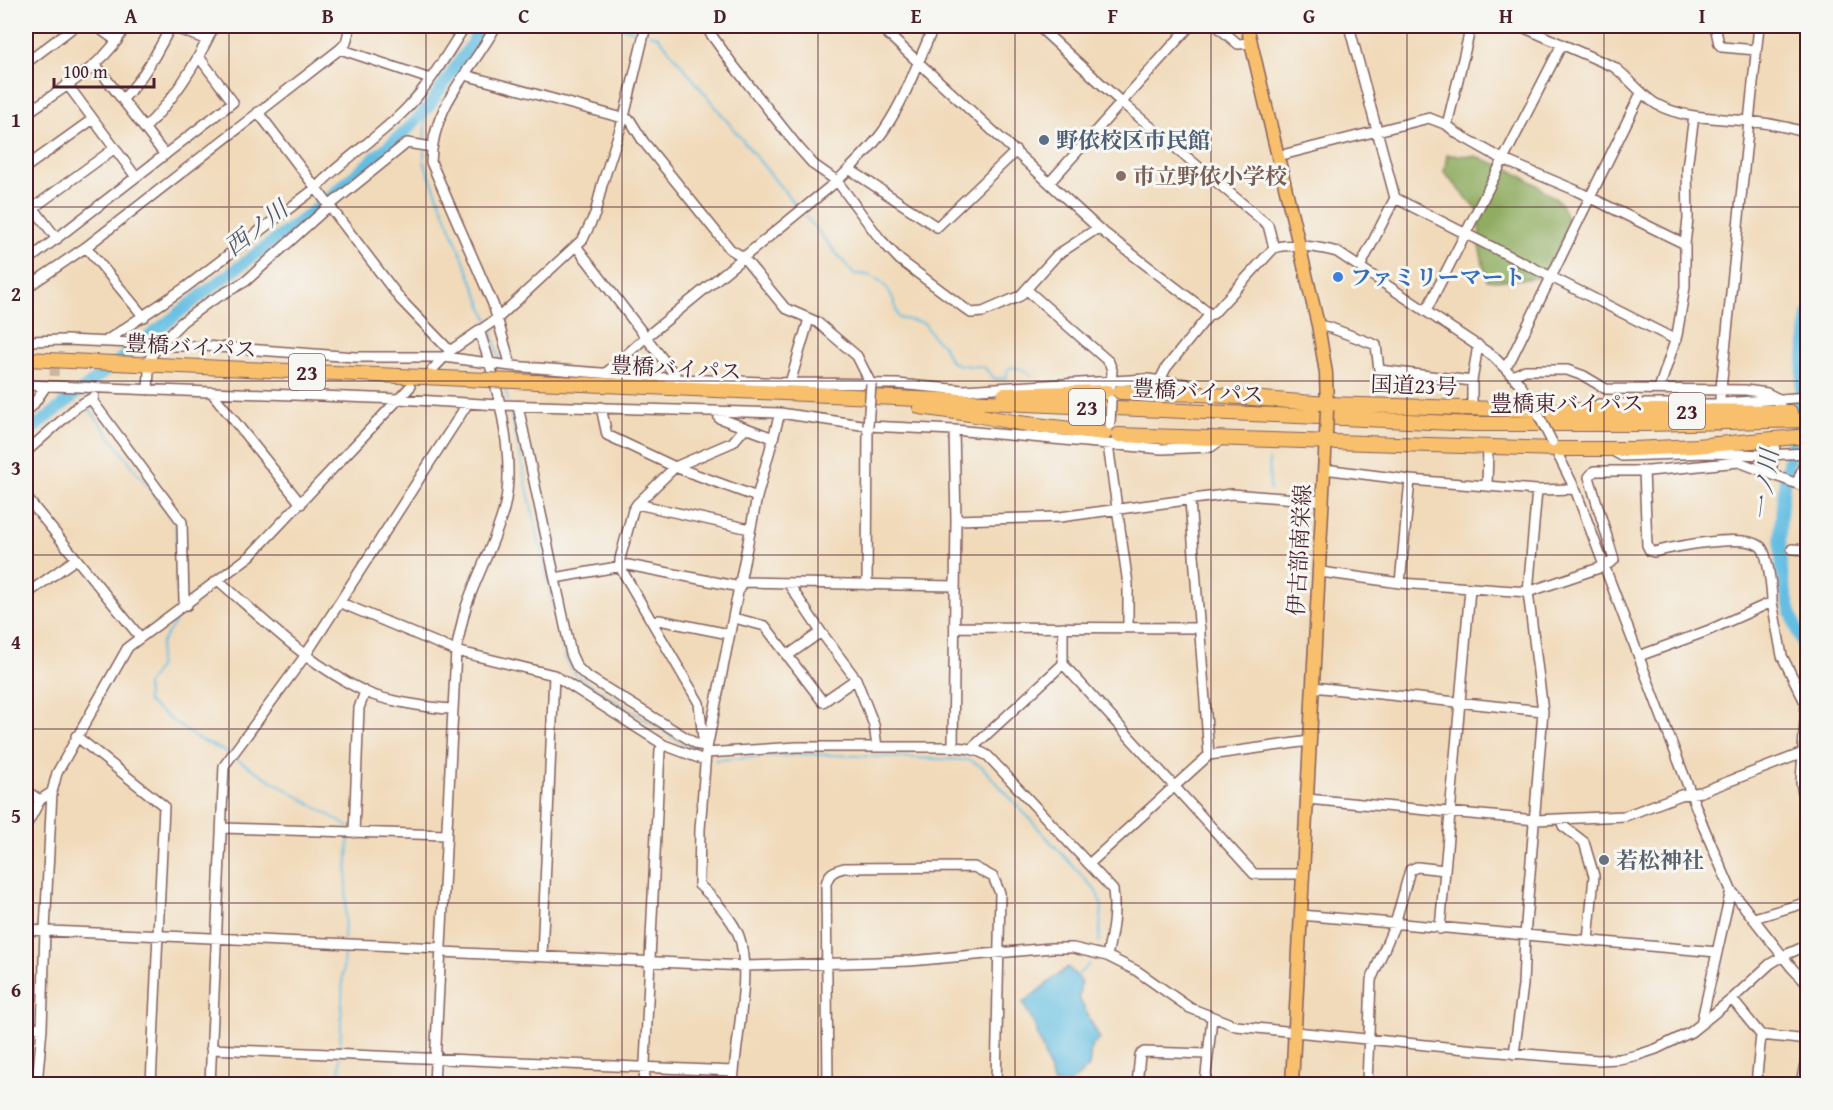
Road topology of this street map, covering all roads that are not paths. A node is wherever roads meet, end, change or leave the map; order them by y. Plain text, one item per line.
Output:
1 (75, 26) edge
2 (96, 26) edge
3 (125, 26) edge
4 (171, 26) edge
5 (214, 26) edge
6 (350, 26) edge
7 (465, 26) edge
8 (496, 26) edge
9 (646, 26) edge
10 (705, 26) edge
11 (879, 26) edge
12 (934, 26) edge
13 (1038, 26) edge
14 (1190, 26) edge
15 (1217, 26) edge
16 (1247, 26) edge
17 (1349, 26) edge
18 (1448, 26) edge
19 (1471, 26) edge
20 (1511, 26) edge
21 (1715, 26) edge
22 (1759, 26) edge
23 (207, 40) junction
24 (117, 41) junction
25 (1251, 43) junction
26 (1562, 44) junction
27 (340, 50) junction
28 (1756, 50) junction
29 (199, 57) junction
30 (918, 62) junction
31 (26, 63) edge
32 (95, 64) junction
33 (465, 75) junction
34 (430, 79) junction
35 (67, 84) junction
36 (1641, 93) junction
37 (123, 99) junction
38 (1121, 102) junction
39 (258, 112) junction
40 (26, 114) edge
41 (1694, 116) junction
42 (624, 117) junction
43 (93, 118) junction
44 (1749, 121) junction
45 (1447, 125) junction
46 (145, 129) junction
47 (1376, 130) junction
48 (1807, 131) edge
49 (430, 147) junction
50 (115, 148) junction
51 (1016, 151) junction
52 (165, 155) junction
53 (1278, 156) junction
54 (1504, 160) junction
55 (26, 167) edge
56 (849, 169) junction
57 (136, 177) junction
58 (837, 182) junction
59 (1050, 182) junction
60 (316, 188) junction
61 (1590, 197) junction
62 (26, 198) edge
63 (1395, 198) junction
64 (329, 206) junction
65 (33, 208) junction
66 (1098, 228) junction
67 (1466, 234) junction
68 (57, 239) junction
69 (1685, 244) junction
70 (576, 246) junction
71 (86, 247) junction
72 (1300, 247) junction
73 (1274, 248) junction
74 (743, 257) junction
75 (27, 259) edge
76 (1360, 267) junction
77 (1552, 276) junction
78 (26, 288) edge
79 (1027, 290) junction
80 (1426, 311) junction
81 (1210, 314) junction
82 (144, 317) junction
83 (809, 318) junction
84 (496, 319) junction
85 (1318, 325) junction
86 (482, 329) junction
87 (646, 337) junction
88 (56, 340) junction
89 (1676, 340) junction
90 (26, 341) edge
91 (109, 342) junction
92 (156, 345) junction
93 (1478, 345) junction
94 (55, 354) tunnel mouth
95 (447, 354) junction
96 (150, 358) dead end
97 (26, 359) edge
98 (492, 364) junction
99 (509, 365) junction
100 (1505, 367) junction
101 (432, 370) dead end
102 (149, 371) dead end
103 (606, 374) junction
104 (54, 376) tunnel mouth
105 (1513, 376) junction
106 (678, 379) junction
107 (1160, 380) junction
108 (1472, 381) junction
109 (790, 383) junction
110 (871, 384) junction
111 (26, 385) edge
112 (50, 386) junction
113 (410, 387) dead end
114 (99, 388) junction
115 (1659, 388) junction
116 (148, 390) junction
117 (1112, 391) junction
118 (212, 393) junction
119 (1201, 394) junction
120 (1720, 394) junction
121 (849, 396) junction
122 (1808, 397) edge
123 (900, 398) junction
124 (91, 399) junction
125 (399, 399) junction
126 (468, 404) junction
127 (508, 405) junction
128 (601, 407) junction
129 (1782, 407) junction
130 (1472, 408) junction
131 (1326, 410) junction
132 (719, 411) junction
133 (26, 412) edge
134 (1808, 412) edge
135 (780, 413) junction
136 (1537, 413) junction
137 (1808, 420) edge
138 (868, 426) junction
139 (744, 429) junction
140 (954, 430) junction
141 (1807, 436) edge
142 (1110, 437) junction
143 (773, 438) junction
144 (1326, 438) junction
145 (1554, 446) junction
146 (1488, 448) junction
147 (1776, 448) junction
148 (26, 452) edge
149 (1806, 453) edge
150 (675, 467) junction
151 (1324, 469) junction
152 (1644, 471) junction
153 (1772, 474) junction
154 (1410, 480) junction
155 (1797, 483) junction
156 (1487, 486) junction
157 (1808, 488) edge
158 (1575, 489) junction
159 (1537, 490) junction
160 (26, 497) edge
161 (757, 497) junction
162 (1190, 501) junction
163 (1323, 501) junction
164 (300, 504) junction
165 (636, 504) junction
166 (1117, 511) junction
167 (956, 520) junction
168 (750, 529) junction
169 (1792, 549) dead end
170 (1808, 550) edge
171 (76, 559) junction
172 (1605, 566) junction
173 (620, 567) junction
174 (1321, 573) junction
175 (555, 578) junction
176 (219, 581) junction
177 (788, 583) junction
178 (1400, 583) junction
179 (741, 585) junction
180 (867, 585) junction
181 (955, 586) junction
182 (1470, 589) junction
183 (1528, 592) junction
184 (26, 600) edge
185 (1772, 602) junction
186 (341, 603) junction
187 (187, 605) junction
188 (734, 618) junction
189 (653, 624) junction
190 (955, 627) junction
191 (1063, 627) junction
192 (1128, 627) junction
193 (1200, 628) junction
194 (821, 632) junction
195 (729, 634) junction
196 (140, 637) junction
197 (456, 651) junction
198 (305, 656) junction
199 (787, 656) junction
200 (1639, 656) junction
201 (1063, 664) junction
202 (554, 675) junction
203 (855, 679) junction
204 (1313, 687) junction
205 (365, 692) junction
206 (1460, 703) junction
207 (452, 709) junction
208 (1543, 711) junction
209 (76, 736) junction
210 (1309, 741) junction
211 (664, 745) junction
212 (877, 747) junction
213 (953, 747) junction
214 (971, 749) junction
215 (704, 752) junction
216 (1803, 753) junction
217 (1209, 755) junction
218 (1174, 785) junction
219 (26, 791) edge
220 (52, 792) junction
221 (1691, 793) junction
222 (1307, 799) junction
223 (40, 800) junction
224 (1450, 813) junction
225 (1561, 819) junction
226 (1535, 820) junction
227 (1808, 824) edge
228 (26, 826) edge
229 (222, 828) junction
230 (354, 833) junction
231 (446, 835) junction
232 (1089, 864) junction
233 (1445, 870) junction
234 (1304, 874) junction
235 (1731, 890) junction
236 (1808, 902) edge
237 (1301, 915) junction
238 (1754, 918) junction
239 (1395, 924) junction
240 (1440, 928) junction
241 (26, 930) edge
242 (45, 930) junction
243 (158, 936) junction
244 (216, 936) junction
245 (1525, 936) junction
246 (1588, 941) junction
247 (1808, 945) edge
248 (441, 950) junction
249 (1000, 952) junction
250 (1717, 952) junction
251 (542, 956) junction
252 (1107, 956) junction
253 (1783, 956) junction
254 (650, 961) junction
255 (828, 964) junction
256 (745, 966) junction
257 (1808, 985) edge
258 (1732, 999) junction
259 (1212, 1018) junction
260 (1701, 1024) junction
261 (26, 1027) edge
262 (42, 1028) junction
263 (1295, 1033) junction
264 (1761, 1035) junction
265 (1369, 1039) junction
266 (1808, 1040) edge
267 (211, 1049) junction
268 (1808, 1049) edge
269 (1207, 1054) junction
270 (1514, 1054) junction
271 (435, 1058) junction
272 (645, 1067) junction
273 (733, 1071) junction
274 (37, 1084) edge
275 (151, 1084) edge
276 (210, 1084) edge
277 (434, 1084) edge
278 (644, 1084) edge
279 (732, 1084) edge
280 (828, 1084) edge
281 (996, 1084) edge
282 (1137, 1084) edge
283 (1206, 1084) edge
284 (1292, 1084) edge
285 (1367, 1084) edge
286 (1756, 1084) edge
287 (1801, 1084) edge

1 - 31 street
2 - 24 street
3 - 24 street
4 - 23 street
4 - 37 street
5 - 23 street
6 - 27 street
7 - 34 street
8 - 33 street
9 - 42 street
10 - 58 street
11 - 30 street
12 - 30 street
13 - 38 street
14 - 38 street
15 - 25 street
16 - 25 main road, 伊古部南栄線
17 - 47 street
18 - 19 street
19 - 20 street
19 - 45 street
20 - 26 street
21 - 28 street
22 - 28 street
23 - 29 street
24 - 32 street
25 - 53 main road, 伊古部南栄線
26 - 36 street
26 - 54 street
27 - 34 street
27 - 39 street
28 - 44 street
29 - 46 street
29 - 52 street
30 - 51 street
30 - 56 street
32 - 35 street
32 - 37 street
33 - 42 street
33 - 49 street
34 - 60 street
35 - 40 street
35 - 43 street
36 - 41 street
36 - 61 street
37 - 46 street
38 - 59 street
38 - 73 street
39 - 60 street
39 - 71 street
41 - 44 street
41 - 69 street
42 - 70 street
42 - 74 street
43 - 50 street
43 - 55 street
44 - 48 street
44 - 120 street
45 - 47 street
45 - 54 street
46 - 52 street
47 - 53 street
47 - 63 street
49 - 64 street
49 - 84 street
50 - 57 street
50 - 65 street
51 - 56 street
51 - 59 street
52 - 57 street
53 - 72 main road, 伊古部南栄線
54 - 61 street
54 - 67 street
56 - 58 street
57 - 68 street
58 - 74 street
58 - 79 street
59 - 66 street
60 - 64 street
60 - 82 street
61 - 69 street
61 - 77 street
62 - 65 street
63 - 67 street
63 - 76 street
64 - 92 street
64 - 95 street
65 - 68 street
66 - 79 street
66 - 81 street
67 - 77 street
67 - 80 street
68 - 75 street
69 - 89 street
70 - 84 street
70 - 87 street
71 - 78 street
71 - 82 street
72 - 73 street
72 - 76 street
72 - 85 main road, 伊古部南栄線
73 - 81 street
74 - 83 street
74 - 87 street
76 - 80 street
77 - 89 street
77 - 100 street
79 - 117 street
80 - 93 street
81 - 107 street
82 - 91 street
83 - 109 street
83 - 110 street
84 - 86 street
84 - 99 street
85 - 108 street
85 - 131 main road, 伊古部南栄線
86 - 95 street
86 - 98 street
87 - 103 street
87 - 106 street
88 - 90 street
88 - 91 street
88 - 94 street
89 - 115 street
91 - 92 street
92 - 95 street
92 - 96 street
93 - 100 street
93 - 108 street
95 - 98 street
95 - 101 street
97 - 121 highway, 豊橋バイパス / 23, bridge
98 - 99 street
98 - 127 street
99 - 103 street
100 - 105 street
102 - 116 street
103 - 106 street
104 - 112 street
105 - 115 street
105 - 136 street
106 - 109 street
107 - 117 street
107 - 119 street
108 - 130 street
109 - 110 street
110 - 117 street
110 - 138 street, bridge
111 - 112 street
112 - 114 street
112 - 133 street
113 - 125 street
114 - 116 street
114 - 124 street
115 - 120 street
116 - 118 street
117 - 119 highway, 23
117 - 123 highway, 23
117 - 142 street, bridge
118 - 125 street
118 - 164 street
119 - 131 highway, 23
120 - 129 street
121 - 123 highway, 豊橋バイパス / 23
121 - 142 highway, 23
122 - 129 street
123 - 131 highway, 豊橋バイパス / 23
124 - 148 street
124 - 187 street
125 - 126 street
125 - 164 street
126 - 127 street
126 - 186 street
127 - 128 street
127 - 175 street
127 - 197 street
128 - 132 street
128 - 150 street
129 - 131 highway, 豊橋東バイパス / 23
129 - 134 highway, 23
129 - 136 highway, 23
129 - 137 highway, 豊橋東バイパス / 23
130 - 131 highway, 国道23号 / 23
130 - 136 highway, 国道23号 / 23
131 - 144 main road, 伊古部南栄線, bridge
132 - 135 street
132 - 139 street
135 - 138 street
135 - 143 street
136 - 145 street, bridge
138 - 140 street
138 - 180 street
139 - 143 street
139 - 150 street
140 - 142 street
140 - 167 street
141 - 147 highway, 23
142 - 144 highway, 23
142 - 166 street
143 - 161 street
144 - 146 highway, 23
144 - 151 main road, 伊古部南栄線
145 - 146 highway, 23
145 - 147 highway, 23
145 - 158 street
146 - 156 street
147 - 149 street
147 - 153 street
149 - 155 street
150 - 161 street
150 - 165 street
151 - 154 street
151 - 163 main road, 伊古部南栄線
152 - 153 street
152 - 172 street
152 - 185 street
153 - 155 street
154 - 156 street
154 - 178 street
155 - 157 street
156 - 159 street
158 - 159 street
158 - 172 street
159 - 183 street
160 - 171 street
161 - 168 street
162 - 163 street
162 - 166 street
162 - 193 street
163 - 174 main road, 伊古部南栄線
164 - 176 street
165 - 168 street
165 - 173 street
166 - 167 street
166 - 192 street
167 - 181 street
168 - 179 street
169 - 170 street
171 - 184 street
171 - 196 street
172 - 183 street
172 - 200 street
173 - 175 street
173 - 179 street
173 - 189 street
174 - 178 street
174 - 204 main road, 伊古部南栄線
175 - 215 street
176 - 187 street
176 - 198 street
177 - 179 street
177 - 180 street
177 - 194 street
178 - 182 street
179 - 188 street
180 - 181 street
181 - 190 street
182 - 183 street
182 - 206 street
183 - 208 street
185 - 200 street
185 - 216 street
186 - 197 street
186 - 198 street
187 - 196 street
188 - 195 street
188 - 199 street
189 - 195 street
189 - 215 street
190 - 191 street
190 - 213 street
191 - 192 street
191 - 201 street
192 - 193 street
193 - 217 street
194 - 199 street
194 - 203 street
195 - 215 street
196 - 209 street
197 - 202 street
197 - 207 street
198 - 205 street
198 - 229 street
199 - 203 street
200 - 221 street
201 - 214 street
201 - 218 street
202 - 211 street
202 - 251 street
203 - 212 street
204 - 206 street
204 - 210 main road, 伊古部南栄線
205 - 207 street
205 - 230 street
206 - 208 street
206 - 224 street
207 - 231 street
208 - 226 street
209 - 220 street
209 - 243 street
210 - 217 street
210 - 222 main road, 伊古部南栄線
211 - 215 street
211 - 254 street
212 - 213 street
212 - 215 street
213 - 214 street
214 - 232 street
215 - 256 street
216 - 221 street
216 - 227 street
217 - 218 street
218 - 232 street
218 - 234 street
219 - 223 street
220 - 223 street
220 - 242 street
221 - 225 street
221 - 235 street
222 - 224 street
222 - 234 main road, 伊古部南栄線
223 - 228 street
224 - 226 street
224 - 233 street
225 - 226 street
225 - 246 street
226 - 245 street
229 - 230 street
229 - 244 street
230 - 231 street
231 - 248 street
232 - 252 street
233 - 239 street
233 - 240 street
234 - 237 main road, 伊古部南栄線
235 - 238 street
235 - 250 street
236 - 238 street
237 - 239 street
237 - 263 main road, 伊古部南栄線
238 - 253 street
239 - 240 street
239 - 265 street
240 - 245 street
241 - 242 street
242 - 243 street
242 - 262 street
243 - 244 street
243 - 275 street
244 - 248 street
244 - 267 street
245 - 246 street
245 - 270 street
246 - 250 street
247 - 253 street
248 - 251 street
248 - 271 street
249 - 252 street
249 - 255 street
249 - 255 street
249 - 281 street
250 - 260 street
251 - 254 street
252 - 259 street
253 - 257 street
253 - 258 street
254 - 256 street
254 - 272 street
255 - 256 street
255 - 280 street
256 - 273 street
258 - 260 street
258 - 264 street
259 - 263 street
259 - 269 street
260 - 270 street
261 - 262 street
262 - 274 street
263 - 265 street
263 - 284 main road, 伊古部南栄線
264 - 266 street
264 - 286 street
265 - 270 street
265 - 285 street
267 - 271 street
267 - 276 street
268 - 287 street
269 - 282 street
269 - 283 street
271 - 272 street
271 - 277 street
272 - 273 street
272 - 278 street
273 - 279 street

